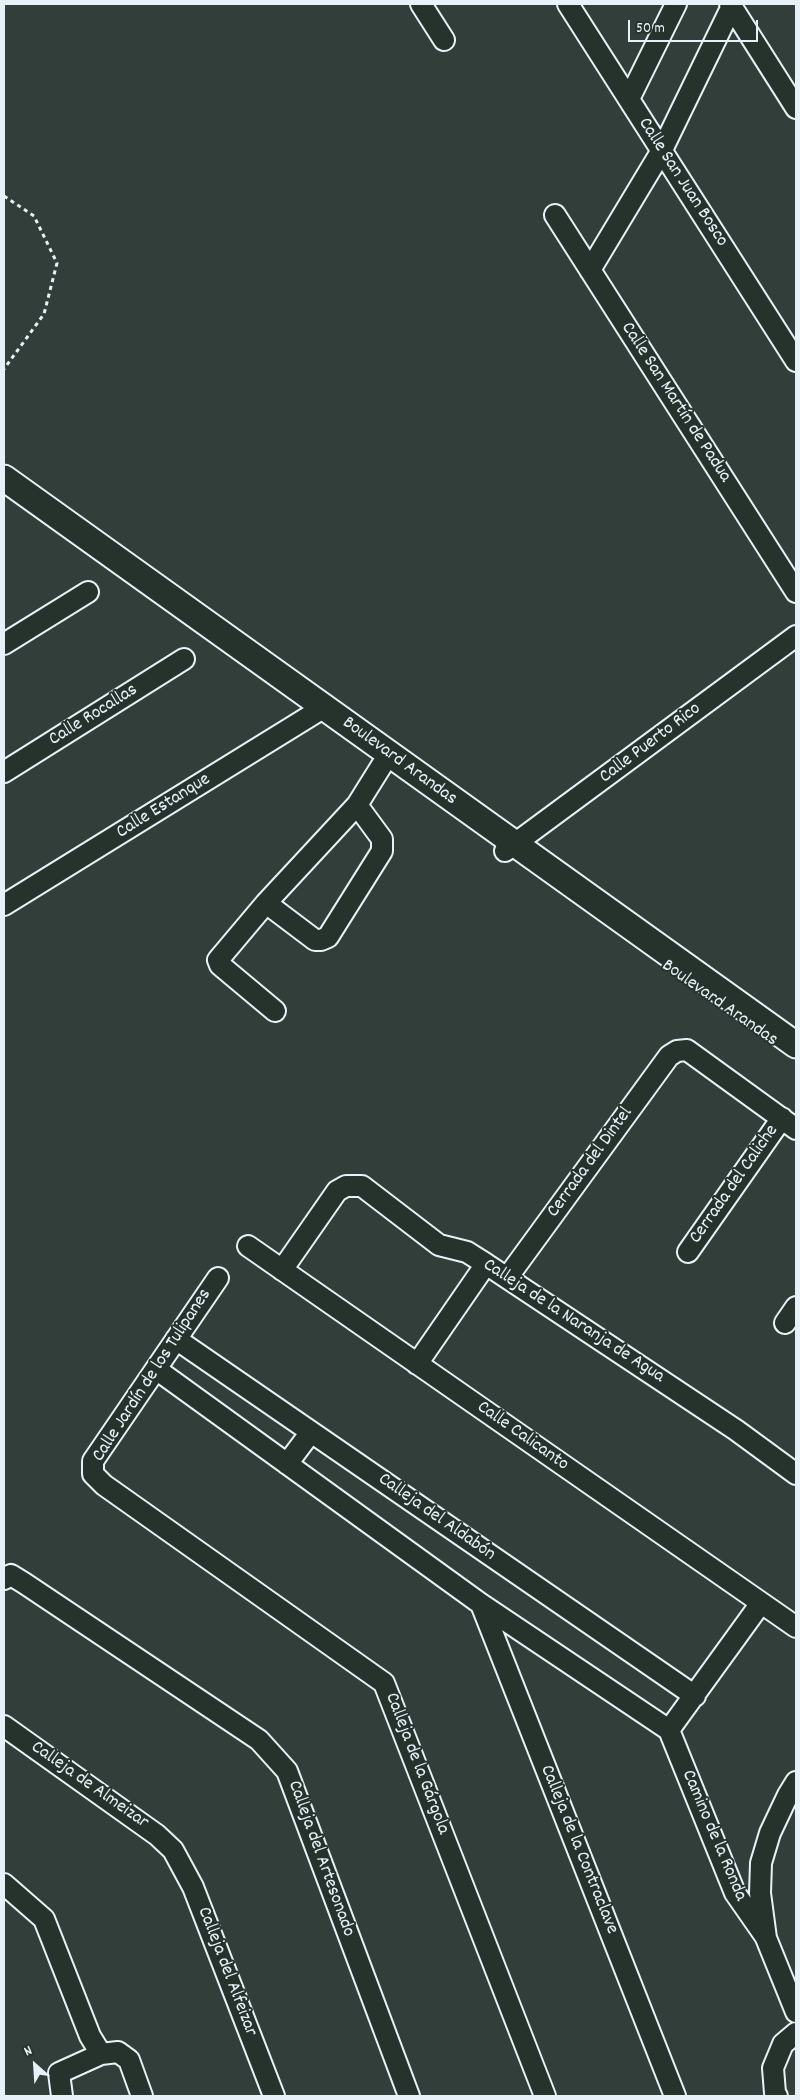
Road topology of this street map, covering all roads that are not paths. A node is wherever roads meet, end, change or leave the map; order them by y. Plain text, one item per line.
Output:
1 (421, 4) edge
2 (568, 4) edge
3 (676, 4) edge
4 (731, 5) edge
5 (444, 40) dead end
6 (629, 99) junction
7 (796, 108) edge
8 (661, 152) junction
9 (554, 215) dead end
10 (590, 270) junction
11 (796, 361) edge
12 (4, 478) edge
13 (4, 500) edge
14 (88, 592) dead end
15 (796, 592) edge
16 (796, 636) edge
17 (4, 644) edge
18 (184, 659) dead end
19 (317, 711) junction
20 (382, 765) junction
21 (4, 772) edge
22 (357, 805) junction
23 (510, 848) junction
24 (266, 903) junction
25 (4, 905) edge
26 (275, 1011) dead end
27 (796, 1045) edge
28 (796, 1058) edge
29 (789, 1123) edge
30 (248, 1246) dead end
31 (688, 1252) dead end
32 (486, 1264) junction
33 (282, 1270) junction
34 (218, 1278) dead end
35 (507, 1278) junction
36 (176, 1339) junction
37 (417, 1364) junction
38 (156, 1369) junction
39 (311, 1432) junction
40 (287, 1464) junction
41 (93, 1474) joint
42 (796, 1474) edge
43 (7, 1577) edge
44 (761, 1603) junction
45 (481, 1604) junction
46 (796, 1628) edge
47 (695, 1696) junction
48 (4, 1726) edge
49 (669, 1730) junction
50 (793, 1793) edge
51 (172, 1850) joint
52 (4, 1884) edge
53 (766, 1938) junction
54 (796, 2012) edge
55 (796, 2033) edge
56 (101, 2054) junction
57 (773, 2095) edge
58 (62, 2096) edge
59 (142, 2096) edge
60 (274, 2096) edge
61 (409, 2096) edge
62 (545, 2096) edge
63 (675, 2096) edge

1 - 5 street
2 - 6 street, Calle San Juan Bosco
3 - 6 street
4 - 7 street
4 - 8 street
6 - 8 street, Calle San Juan Bosco
8 - 10 street
8 - 11 street, Calle San Juan Bosco
9 - 10 street, Calle San Martín de Padua
10 - 15 street, Calle San Martín de Padua
12 - 19 main road, Boulevard Arandas
13 - 19 main road, Boulevard Arandas
14 - 17 street
16 - 23 street, Calle Puerto Rico
18 - 21 street, Calle Rocallas
19 - 20 main road, Boulevard Arandas
19 - 23 main road, Boulevard Arandas
19 - 25 street, Calle Estanque
20 - 22 street
20 - 23 main road, Boulevard Arandas
22 - 24 street
22 - 24 street
23 - 27 main road, Boulevard Arandas
23 - 28 main road, Boulevard Arandas
24 - 26 street
29 - 31 street, Cerrada del Caliche
29 - 35 street, Cerrada del Dintel
30 - 33 street, Calle Calicanto
32 - 33 street, Calleja de la Naranja de Agua
32 - 35 street, Calleja de la Naranja de Agua
32 - 37 street
33 - 37 street, Calle Calicanto
34 - 36 street, Calle Jardín de los Tulipanes
35 - 42 street, Calleja de la Naranja de Agua
36 - 38 street, Calle Jardín de los Tulipanes
36 - 39 street, Calleja del Aldabón
37 - 44 street, Calle Calicanto
38 - 40 street
38 - 41 street, Calle Jardín de los Tulipanes
39 - 40 street
39 - 47 street, Calleja del Aldabón
40 - 45 street
41 - 62 street, Calleja de la Gárgola
43 - 61 street, Calleja del Artesonado
44 - 46 street, Calle Calicanto
44 - 47 street
45 - 49 street
45 - 63 street, Calleja de la Contraclave
47 - 49 street
48 - 51 street, Calleja de Almeizar
49 - 53 street, Camino de la Ronda
50 - 53 street, Camino de la Ronda
51 - 60 street, Calleja del Alfeizar
52 - 56 street
53 - 54 street, Camino de la Ronda
55 - 57 street
56 - 58 street
56 - 59 street

